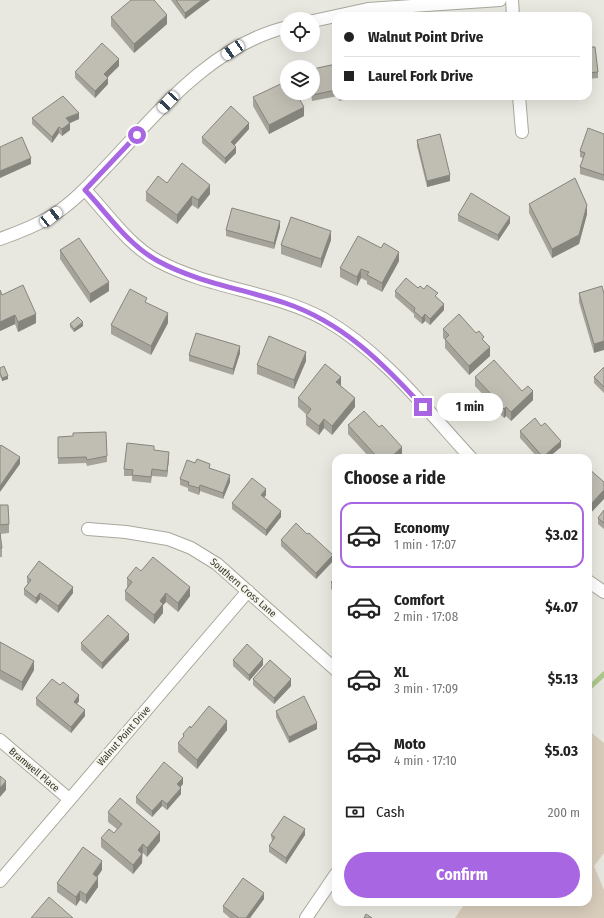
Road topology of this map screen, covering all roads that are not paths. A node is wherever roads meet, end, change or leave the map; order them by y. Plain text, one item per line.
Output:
1 (500, 0) edge
2 (512, 0) edge
3 (368, 4) edge
4 (342, 12) edge
5 (513, 12) edge
6 (332, 15) edge
7 (320, 19) edge
8 (280, 30) edge
9 (519, 100) edge
10 (522, 132) dead end
11 (85, 190) junction
12 (0, 239) edge
13 (467, 454) edge
14 (88, 529) dead end
15 (592, 584) edge
16 (248, 592) junction
17 (604, 592) edge
18 (332, 666) edge
19 (0, 740) edge
20 (69, 799) junction
21 (332, 880) edge
22 (0, 881) edge
23 (306, 918) edge

1 - 3 street
2 - 5 street
3 - 4 street
6 - 7 street
8 - 11 street
9 - 10 street
11 - 12 street
11 - 13 street
14 - 16 street, Southern Cross Lane
15 - 17 street
16 - 18 street, Southern Cross Lane
16 - 20 street, Walnut Point Drive
19 - 20 street, Bramwell Place
20 - 22 street, Walnut Point Drive
21 - 23 street

